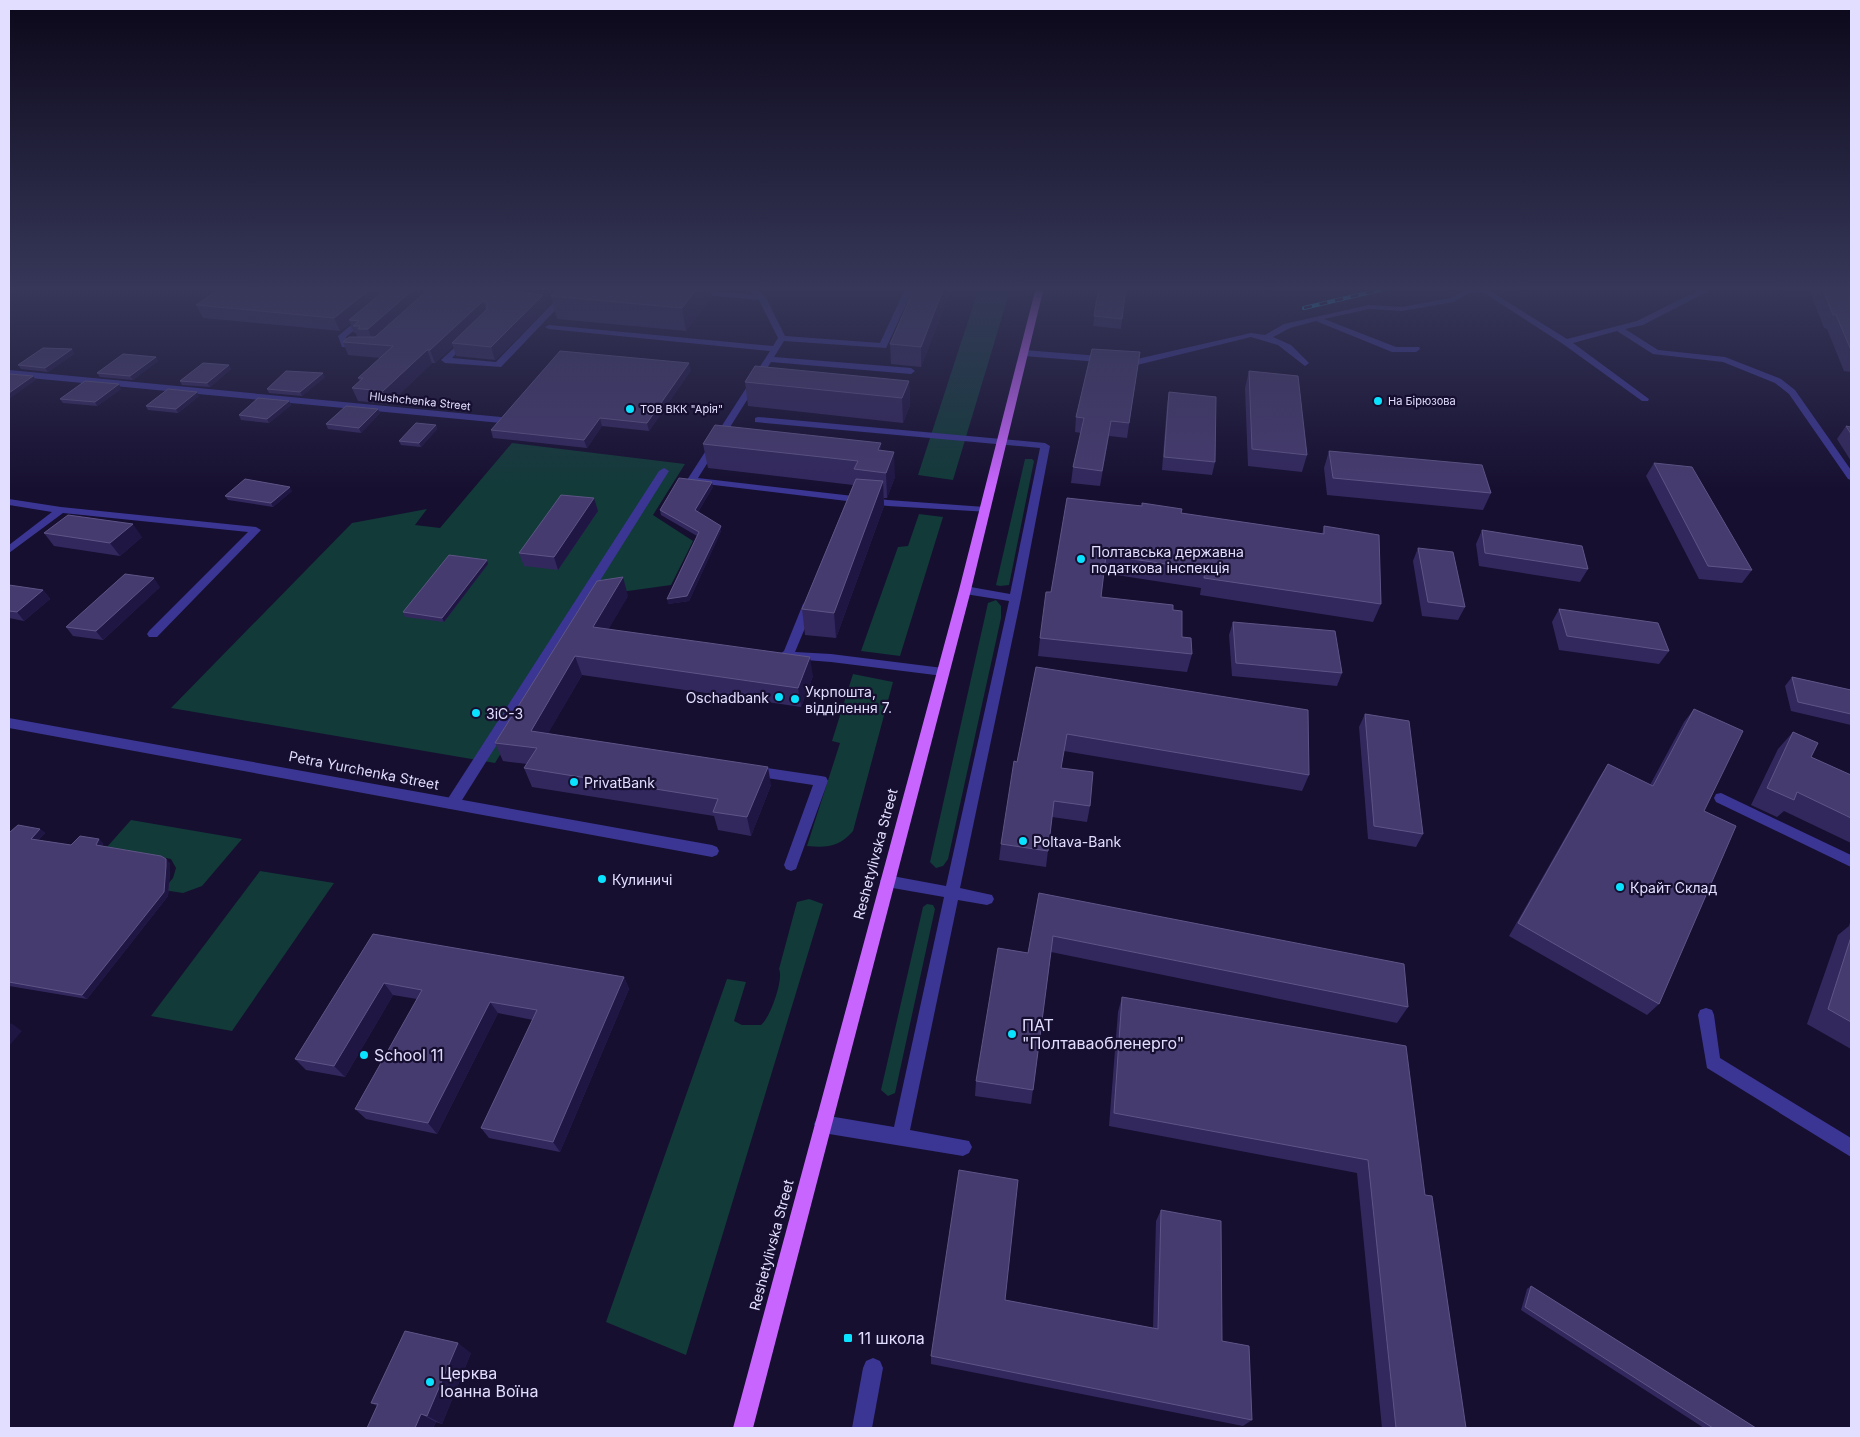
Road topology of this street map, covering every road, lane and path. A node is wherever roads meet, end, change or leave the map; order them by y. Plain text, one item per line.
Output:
1 (451, 354) edge
2 (509, 354) edge
3 (772, 354) edge
4 (1024, 354) edge
5 (1037, 354) edge
6 (1171, 354) edge
7 (1299, 354) edge
8 (1583, 354) edge
9 (1674, 354) edge
10 (770, 359) junction
11 (1305, 362) dead end
12 (911, 371) edge
13 (9, 373) edge
14 (1645, 399) dead end
15 (501, 420) edge
16 (758, 420) dead end
17 (1002, 442) junction
18 (664, 472) dead end
19 (1851, 476) edge
20 (9, 502) edge
21 (61, 510) junction
22 (985, 510) junction
23 (9, 550) edge
24 (965, 590) junction
25 (814, 591) edge
26 (1015, 598) junction
27 (153, 634) dead end
28 (770, 654) edge
29 (788, 655) junction
30 (943, 672) junction
31 (9, 723) edge
32 (739, 769) edge
33 (1721, 798) dead end
34 (452, 804) junction
35 (712, 851) dead end
36 (1851, 861) edge
37 (791, 864) dead end
38 (887, 881) junction
39 (951, 893) junction
40 (987, 898) dead end
41 (1706, 1015) dead end
42 (823, 1124) junction
43 (900, 1137) junction
44 (963, 1147) dead end
45 (1851, 1148) edge
46 (873, 1368) dead end
47 (742, 1428) edge
48 (862, 1428) edge

1 - 2 street
3 - 10 street
4 - 17 main road, Reshetylivska Street
5 - 6 street
7 - 11 street
8 - 14 street
9 - 19 street
10 - 12 street
10 - 22 street
13 - 15 street, Hlushchenka Street
16 - 17 street
17 - 22 main road, Reshetylivska Street
17 - 26 street
18 - 34 street
20 - 21 street
21 - 23 street
21 - 27 street
22 - 24 main road, Reshetylivska Street
24 - 26 street
24 - 30 main road, Reshetylivska Street
25 - 29 street
26 - 39 street
28 - 29 street
29 - 30 street
30 - 38 main road, Reshetylivska Street
31 - 34 street, Petra Yurchenka Street
32 - 37 street
33 - 36 street
34 - 35 street, Petra Yurchenka Street
38 - 39 street
38 - 42 main road, Reshetylivska Street
39 - 40 street
39 - 43 street
41 - 45 street
42 - 43 street
42 - 47 main road, Reshetylivska Street
43 - 44 street
46 - 48 street

